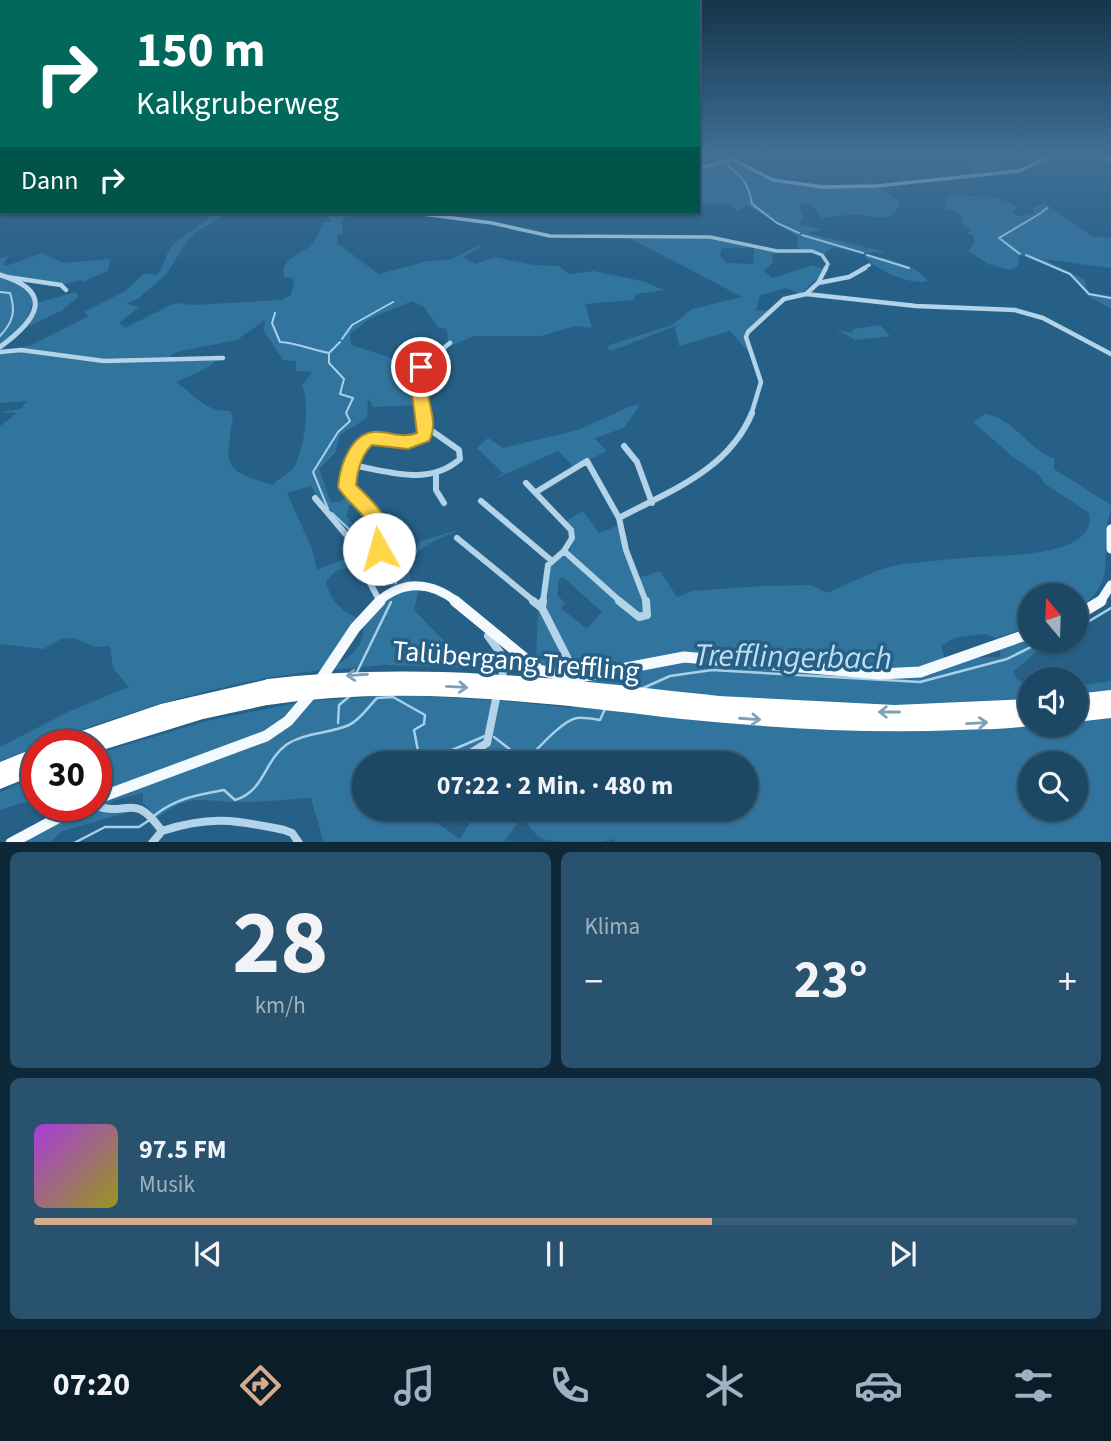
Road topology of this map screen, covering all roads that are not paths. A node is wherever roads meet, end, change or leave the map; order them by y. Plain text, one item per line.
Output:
1 (422, 214) edge
2 (869, 265) dead end
3 (0, 275) edge
4 (7, 277) junction
5 (818, 283) junction
6 (65, 290) dead end
7 (806, 294) junction
8 (450, 343) dead end
9 (0, 350) edge
10 (1111, 354) edge
11 (223, 358) dead end
12 (438, 371) dead end
13 (418, 372) junction
14 (426, 431) junction
15 (624, 446) dead end
16 (351, 465) junction
17 (436, 475) junction
18 (526, 483) dead end
19 (536, 492) junction
20 (314, 498) dead end
21 (481, 501) dead end
22 (444, 503) dead end
23 (652, 503) junction
24 (619, 518) junction
25 (1111, 529) edge
26 (457, 538) dead end
27 (1111, 549) edge
28 (564, 551) junction
29 (552, 561) junction
30 (371, 564) junction
31 (1111, 585) edge
32 (379, 600) junction
33 (542, 608) junction
34 (1088, 610) edge
35 (488, 636) dead end
36 (1018, 637) edge
37 (572, 679) junction
38 (268, 692) junction
39 (1111, 697) edge
40 (1088, 700) edge
41 (1018, 707) edge
42 (1111, 711) edge
43 (1088, 714) edge
44 (1018, 720) edge
45 (105, 730) edge
46 (112, 740) edge
47 (479, 751) edge
48 (21, 760) edge
49 (0, 769) edge
50 (21, 773) edge
51 (0, 782) edge
52 (112, 793) edge
53 (112, 808) edge
54 (153, 817) joint
55 (51, 821) edge
56 (162, 831) junction
57 (11, 842) edge
58 (152, 842) edge
59 (299, 842) edge

1 - 5 street
2 - 5 street
3 - 4 street
4 - 6 street
4 - 9 street
5 - 7 street
7 - 10 street
7 - 23 street
8 - 13 street
9 - 11 street
12 - 13 street
13 - 14 street
14 - 16 street
14 - 17 street
15 - 23 street
16 - 17 street
16 - 30 street
17 - 22 street
18 - 19 street
19 - 24 street
19 - 28 street
20 - 30 street
21 - 29 street
23 - 24 street
24 - 28 street
25 - 27 main road
26 - 33 street
28 - 29 street
29 - 33 street
30 - 32 street
31 - 34 main road
32 - 37 main road
32 - 52 main road
33 - 37 street
35 - 47 street
36 - 37 main road
41 -> 38 highway, Talübergang Treffling, bridge
38 -> 44 highway, Talübergang Treffling, bridge
38 - 45 highway
38 - 46 highway
39 - 40 highway
42 - 43 highway
48 - 49 highway
50 - 51 highway
53 - 54 street
54 - 56 street
55 - 57 main road
56 - 58 street
56 - 59 street

